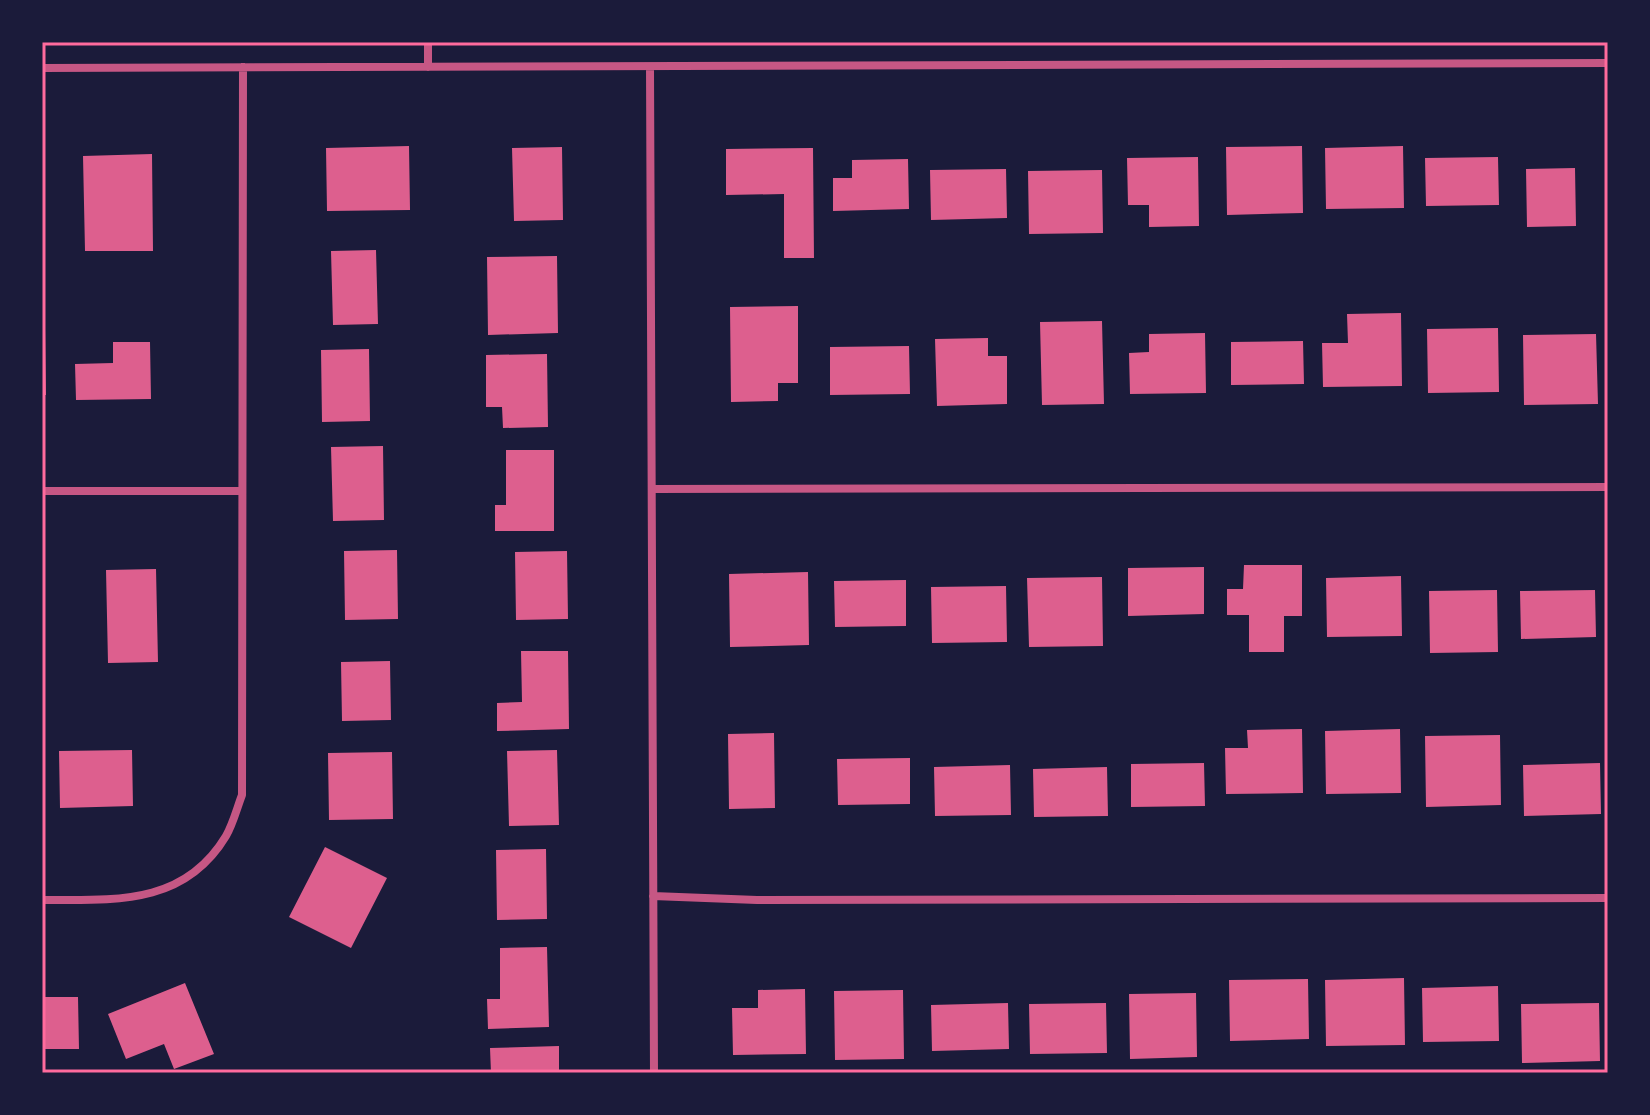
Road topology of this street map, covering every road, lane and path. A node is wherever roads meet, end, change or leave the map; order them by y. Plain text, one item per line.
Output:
1 (428, 42) edge
2 (1608, 63) edge
3 (243, 67) junction
4 (428, 67) junction
5 (650, 67) junction
6 (42, 68) edge
7 (1608, 487) edge
8 (652, 489) junction
9 (42, 491) edge
10 (242, 491) junction
11 (653, 896) junction
12 (1608, 898) edge
13 (42, 900) edge
14 (654, 1073) edge

1 - 4 street
2 - 5 street
3 - 4 street
3 - 6 street
3 - 10 street
4 - 5 street
5 - 8 street
7 - 8 street
8 - 11 street
9 - 10 street
10 - 13 street
11 - 12 street
11 - 14 street

